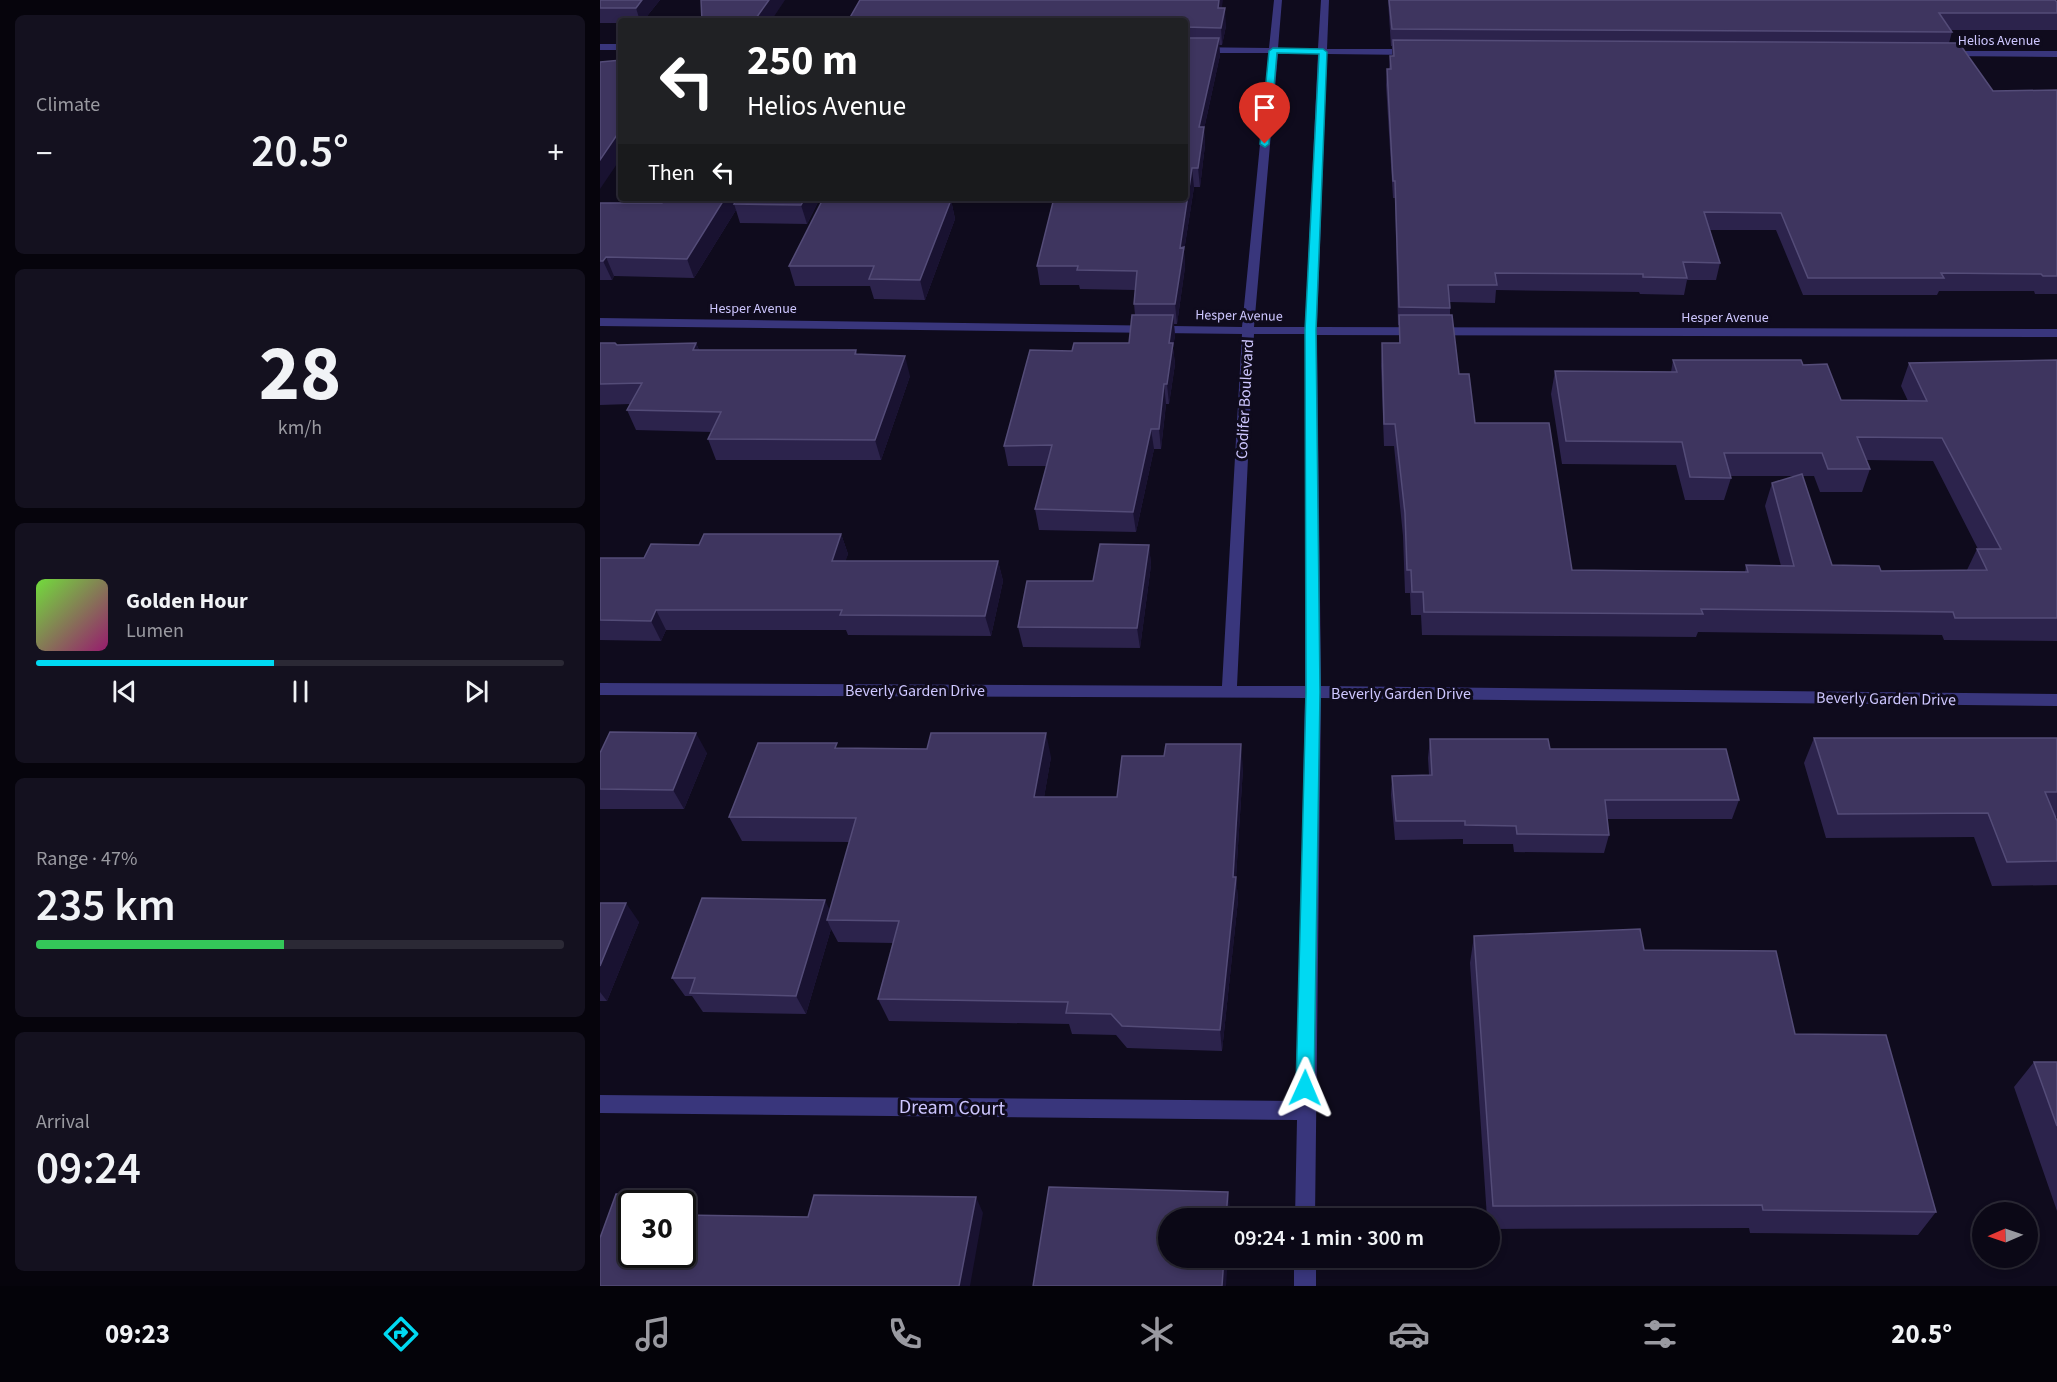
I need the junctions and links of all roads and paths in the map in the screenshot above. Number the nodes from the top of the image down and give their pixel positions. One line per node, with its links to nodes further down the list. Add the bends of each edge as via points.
1 (1278, 0): 6 (street, Codifer Boulevard)
2 (1325, 0): 7 (street)
3 (600, 46): 4 (street)
4 (618, 47)
5 (1188, 50): 6 (street)
6 (1273, 51): 7 (street); 12 (street, Codifer Boulevard)
7 (1323, 52): 8 (street); 13 (street)
8 (1418, 52)
9 (1939, 53): 10 (street, Helios Avenue)
10 (2057, 54)
11 (600, 321): 12 (street, Hesper Avenue)
12 (1248, 330): 13 (street, Hesper Avenue); 16 (street, Codifer Boulevard)
13 (1311, 330): 14 (street, Hesper Avenue); 17 (street)
14 (2057, 333)
15 (600, 689): 16 (street, Beverly Garden Drive)
16 (1229, 692): 17 (street, Beverly Garden Drive)
17 (1313, 692): 18 (street, Beverly Garden Drive); 20 (street)
18 (2057, 700)
19 (600, 1104): 20 (street, Dream Court)
20 (1305, 1111): 21 (street)
21 (1305, 1208)
22 (1305, 1268): 23 (street)
23 (1305, 1286)

